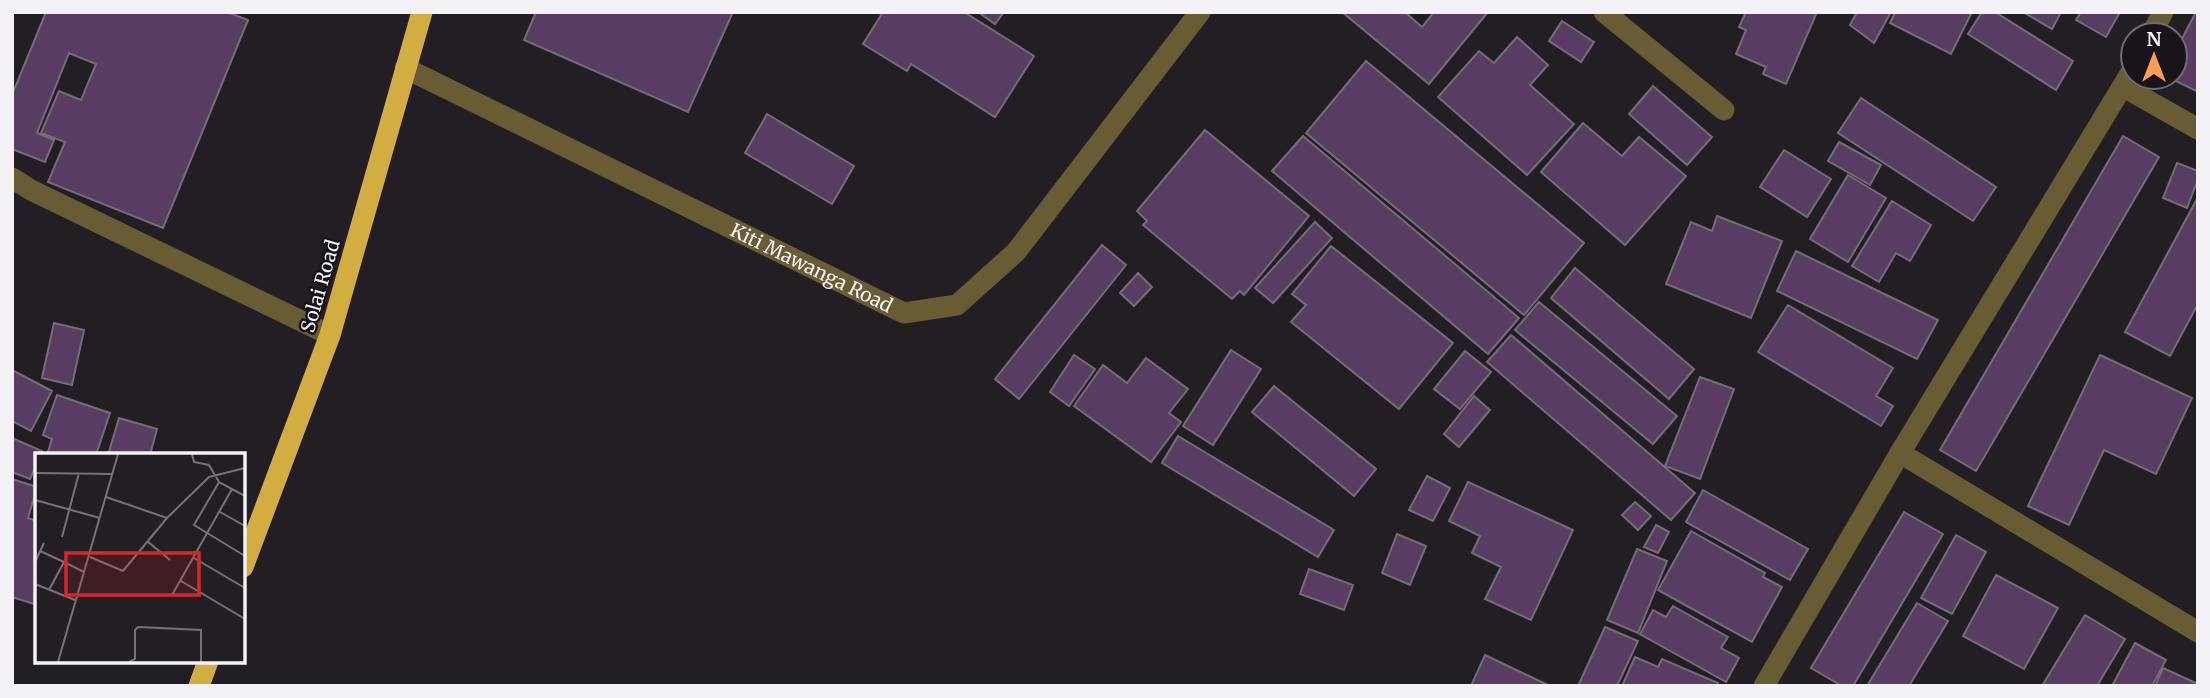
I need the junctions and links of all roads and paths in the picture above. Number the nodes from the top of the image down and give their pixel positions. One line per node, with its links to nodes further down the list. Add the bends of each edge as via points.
1 (422, 12): 4 (highway, Solai Road)
2 (1200, 12): 4 (street, Kiti Mawanga Road, via 1016,252 957,305 904,313)
3 (1604, 12): 7 (street)
4 (405, 68): 10 (highway, Solai Road)
5 (2120, 91): 11 (street)
6 (2146, 91): 8 (street)
7 (1724, 110)
8 (2198, 129)
9 (12, 178): 10 (street)
10 (330, 335): 12 (highway, Solai Road)
11 (1900, 453): 13 (street); 16 (street)
12 (245, 562)
13 (2198, 632)
14 (207, 663): 15 (highway)
15 (199, 686)
16 (1764, 686)

